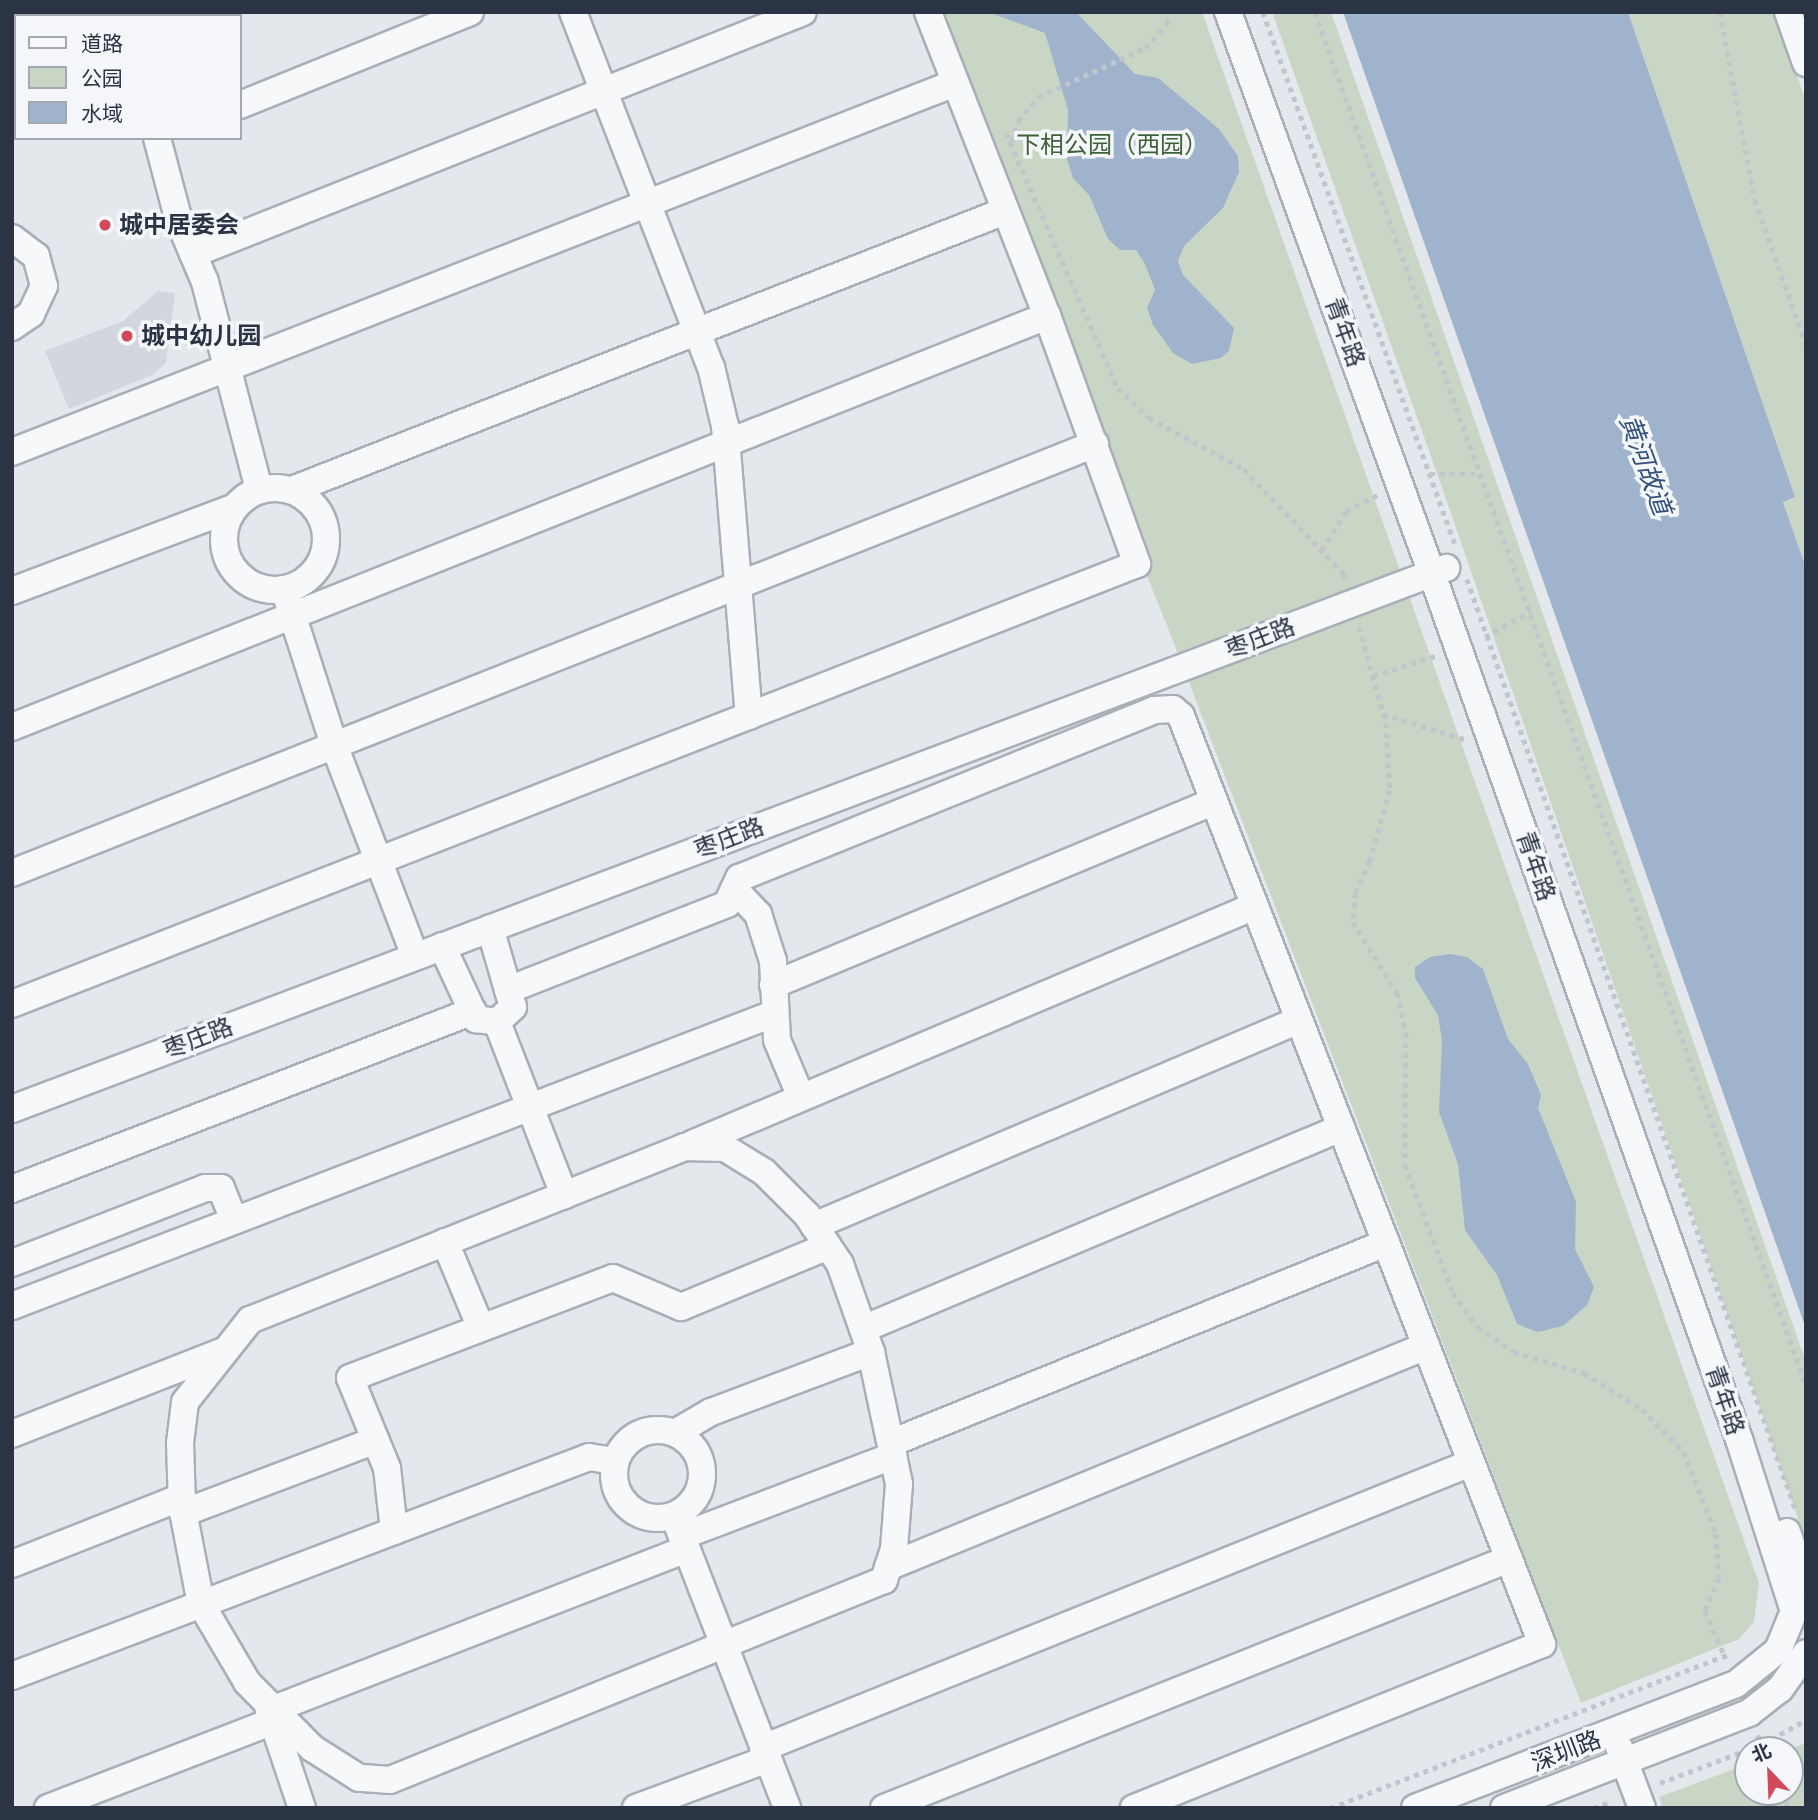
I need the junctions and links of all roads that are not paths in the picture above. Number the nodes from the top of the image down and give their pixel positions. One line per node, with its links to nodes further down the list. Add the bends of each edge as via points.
1 (470, 12): 11 (street)
2 (573, 12): 10 (street)
3 (803, 12): 10 (street)
4 (928, 12): 9 (street)
5 (1228, 12): 27 (street, 青年路)
6 (1244, 12): 27 (street, 青年路)
7 (1788, 12): 8 (street)
8 (1806, 63)
9 (955, 83): 13 (street); 14 (street)
10 (604, 91): 13 (street); 16 (street)
11 (242, 104)
12 (158, 140): 16 (street, via 179,221)
13 (647, 203): 19 (street); 20 (street)
14 (1006, 211): 17 (street); 19 (street)
15 (12, 237): 18 (street, via 36,256 44,286 32,314)
16 (193, 254): 20 (street)
17 (1047, 316): 21 (street); 22 (street)
18 (12, 327)
19 (697, 331): 21 (street); 25 (street)
20 (227, 366): 23 (street); 24 (street)
21 (727, 443): 28 (street); 31 (street)
22 (1094, 443): 28 (street); 32 (street, via 1137,564)
23 (12, 453)
24 (259, 490): 25 (street); 26 (street)
25 (292, 490): 29 (street, via 317,509 326,540 314,571)
26 (233, 508): 29 (street, via 223,540 236,573 250,584); 30 (street)
27 (1450, 566): 40 (street, 枣庄路); 78 (street, 青年路); 83 (street, 青年路, via 1794,1611 1778,1650)
28 (738, 585): 32 (street); 34 (street)
29 (284, 589): 31 (street)
30 (12, 592)
31 (292, 616): 33 (street); 34 (street)
32 (749, 716): 36 (street)
33 (12, 727)
34 (334, 745): 36 (street); 37 (street)
35 (1214, 801): 38 (street, via 1181,716 1173,709 1154,710 739,877); 39 (street); 43 (street)
36 (378, 861): 42 (street); 45 (street)
37 (12, 873)
38 (734, 889): 43 (street, via 758,914 773,961); 44 (street, via 727,904)
39 (1255, 906): 48 (street); 49 (street)
40 (490, 928): 41 (street, 枣庄路); 44 (street)
41 (442, 946): 42 (street, 枣庄路); 47 (street)
42 (415, 956): 51 (street, 枣庄路)
43 (773, 985): 46 (street)
44 (508, 990): 47 (street, via 513,1007)
45 (13, 1001)
46 (773, 1014): 49 (street, via 777,1040); 50 (street)
47 (485, 1016): 50 (street); 54 (street)
48 (1299, 1020): 52 (street); 57 (street)
49 (801, 1097): 53 (street)
50 (530, 1108): 55 (street); 56 (street)
51 (12, 1109)
52 (1341, 1128): 59 (street); 63 (street)
53 (684, 1147): 55 (street); 57 (street, via 726,1148 764,1172)
54 (12, 1189)
55 (564, 1195): 58 (street)
56 (234, 1221): 60 (street, via 220,1188 205,1188); 61 (street)
57 (821, 1236): 62 (street, via 681,1307 613,1278); 63 (street, via 840,1264)
58 (445, 1242): 62 (street); 65 (street, via 250,1320)
59 (1386, 1243): 64 (street); 69 (street)
60 (12, 1262)
61 (12, 1306)
62 (481, 1328): 68 (street, via 350,1378)
63 (867, 1340): 66 (street); 69 (street)
64 (1426, 1346): 71 (street); 77 (street)
65 (223, 1352): 67 (street); 72 (street, via 185,1402 180,1443)
66 (675, 1433): 70 (street, via 646,1431 622,1448); 74 (street, via 697,1452 702,1480)
67 (12, 1434)
68 (376, 1440): 72 (street); 73 (street, via 387,1468)
69 (892, 1450): 74 (street); 77 (street, via 899,1484)
70 (615, 1461): 73 (street, via 589,1457); 74 (street, via 613,1476 624,1502)
71 (1471, 1463): 75 (street); 86 (street)
72 (183, 1505): 76 (street); 79 (street)
73 (394, 1531): 79 (street)
74 (681, 1534): 80 (street); 84 (street)
75 (1509, 1559): 93 (street); 94 (street, via 1542,1644)
76 (12, 1564)
77 (888, 1567): 80 (street, via 884,1580)
78 (1806, 1586)
79 (201, 1604): 82 (street); 84 (street, via 247,1682)
80 (724, 1645): 84 (street, via 390,1780 359,1778 312,1748); 86 (street)
81 (1806, 1653): 87 (street, 深圳路, via 1780,1689 1741,1717)
82 (12, 1675)
83 (1727, 1689): 85 (street, 深圳路)
84 (271, 1711): 89 (street); 90 (street)
85 (1614, 1733): 87 (street); 95 (street, 深圳路)
86 (766, 1753): 91 (street); 92 (street)
87 (1625, 1762): 88 (street); 96 (street, 深圳路)
88 (1639, 1800)
89 (48, 1808)
90 (302, 1808)
91 (636, 1808)
92 (787, 1808)
93 (884, 1808)
94 (1134, 1808)
95 (1415, 1808)
96 (1504, 1808)

